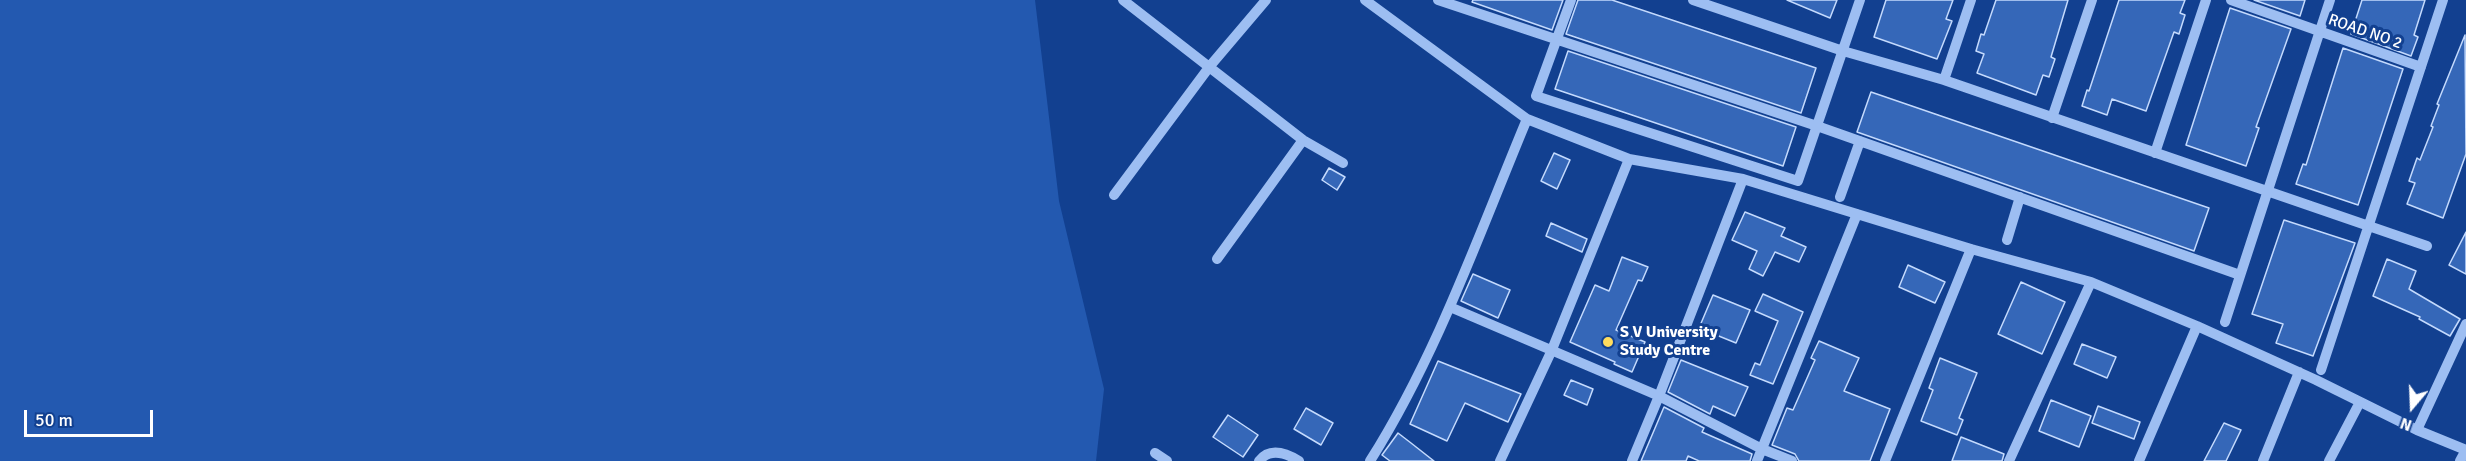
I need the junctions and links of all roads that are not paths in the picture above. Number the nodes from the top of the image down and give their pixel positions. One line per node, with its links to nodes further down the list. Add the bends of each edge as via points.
1 (1123, 0): 17 (street)
2 (1266, 0): 17 (street)
3 (1365, 0): 21 (street)
4 (1438, 0): 15 (street)
5 (1571, 0): 15 (street)
6 (1693, 0): 16 (street)
7 (1860, 0): 16 (street)
8 (1971, 0): 19 (street)
9 (2092, 0): 20 (street)
10 (2206, 0): 25 (street)
11 (2231, 0): 14 (street, ROAD NO 2)
12 (2330, 0): 14 (street)
13 (2443, 0): 18 (street)
14 (2320, 32): 18 (street, ROAD NO 2); 29 (street)
15 (1558, 39): 22 (street); 22 (street, via 1536,96 1798,181)
16 (1843, 51): 19 (street); 22 (street)
17 (1210, 66): 23 (street); 30 (street)
18 (2421, 67): 34 (street)
19 (1944, 81): 20 (street)
20 (2052, 118): 25 (street)
21 (1527, 119): 26 (street); 41 (street)
22 (1817, 126): 24 (street)
23 (1303, 140): 27 (street); 38 (street)
24 (1860, 141): 31 (street); 32 (street)
25 (2155, 153): 29 (street)
26 (1629, 159): 28 (street); 45 (street)
27 (1343, 163)
28 (1743, 179): 33 (street); 48 (street)
29 (2267, 191): 34 (street); 39 (street)
30 (1114, 195)
31 (1840, 197)
32 (2020, 197): 35 (street); 39 (street)
33 (1857, 214): 37 (street); 51 (street)
34 (2368, 226): 36 (street); 46 (street)
35 (2007, 240)
36 (2427, 246)
37 (1971, 249): 40 (street); 61 (street)
38 (1217, 259)
39 (2240, 275): 42 (street)
40 (2091, 282): 44 (street); 62 (street)
41 (1450, 307): 45 (street); 56 (street)
42 (2225, 322)
43 (2466, 324): 50 (street)
44 (2197, 326): 47 (street); 63 (street)
45 (1551, 352): 48 (street); 57 (street)
46 (2321, 370)
47 (2299, 372): 49 (street); 64 (street)
48 (1659, 396): 51 (street); 58 (street)
49 (2360, 402): 50 (street); 65 (street)
50 (2417, 430): 66 (street, via 2466,450)
51 (1762, 449): 59 (street); 60 (street)
52 (1155, 453): 53 (street)
53 (1167, 461)
54 (1259, 461): 55 (street, via 1275,452)
55 (1299, 461)
56 (1370, 461)
57 (1500, 461)
58 (1632, 461)
59 (1756, 461)
60 (1792, 461)
61 (1885, 461)
62 (2008, 461)
63 (2139, 461)
64 (2263, 461)
65 (2329, 461)
66 (2460, 461)

